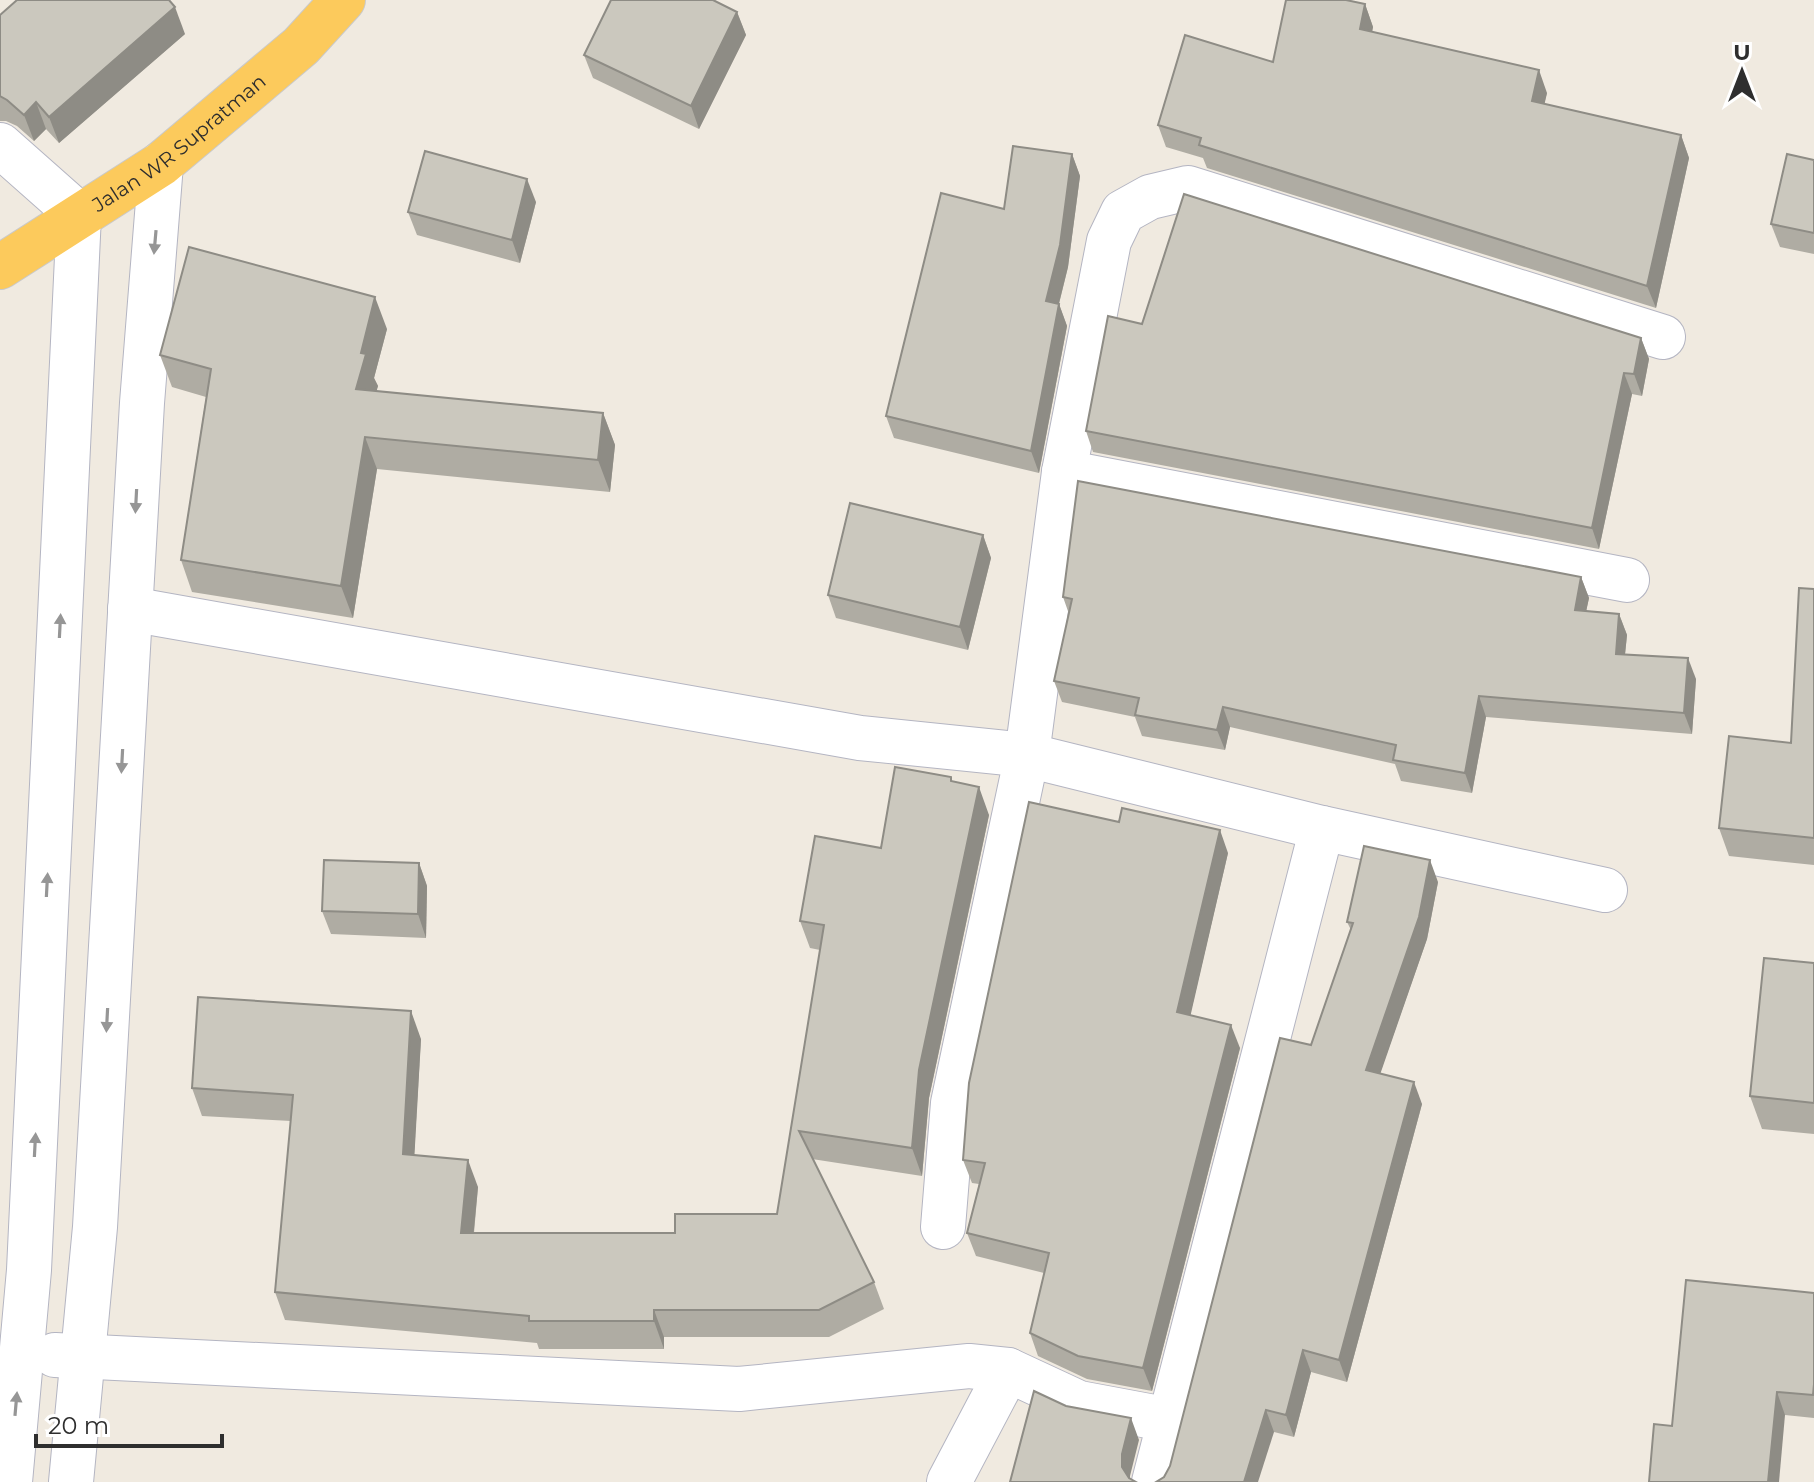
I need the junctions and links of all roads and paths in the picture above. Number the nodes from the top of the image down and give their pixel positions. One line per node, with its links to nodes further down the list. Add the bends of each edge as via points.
1 (343, 0): 3 (highway, Jalan WR Supratman, via 301,46)
2 (0, 145): 4 (street)
3 (161, 164): 4 (highway, Jalan WR Supratman); 9 (street, one-way to 9)
4 (79, 215): 5 (highway, Jalan WR Supratman); 14 (street, one-way to 4, via 30,1255)
5 (0, 267)
6 (1663, 337): 7 (street, via 1188,188 1150,197 1123,212 1109,241)
7 (1064, 472): 8 (street); 10 (street)
8 (1627, 580)
9 (130, 609): 10 (street, via 860,738); 16 (street, one-way to 16)
10 (1027, 755): 11 (street); 13 (street, via 953,1103)
11 (1322, 828): 12 (street); 18 (street)
12 (1605, 890)
13 (943, 1227)
14 (12, 1303): 15 (street)
15 (20, 1355): 16 (street); 19 (street, one-way to 15)
16 (83, 1356): 17 (street, via 739,1389 969,1366); 20 (street)
17 (1008, 1370): 18 (street, via 1079,1403); 21 (street)
18 (1170, 1420): 22 (street)
19 (10, 1482)
20 (71, 1482)
21 (949, 1482)
22 (1154, 1482)

